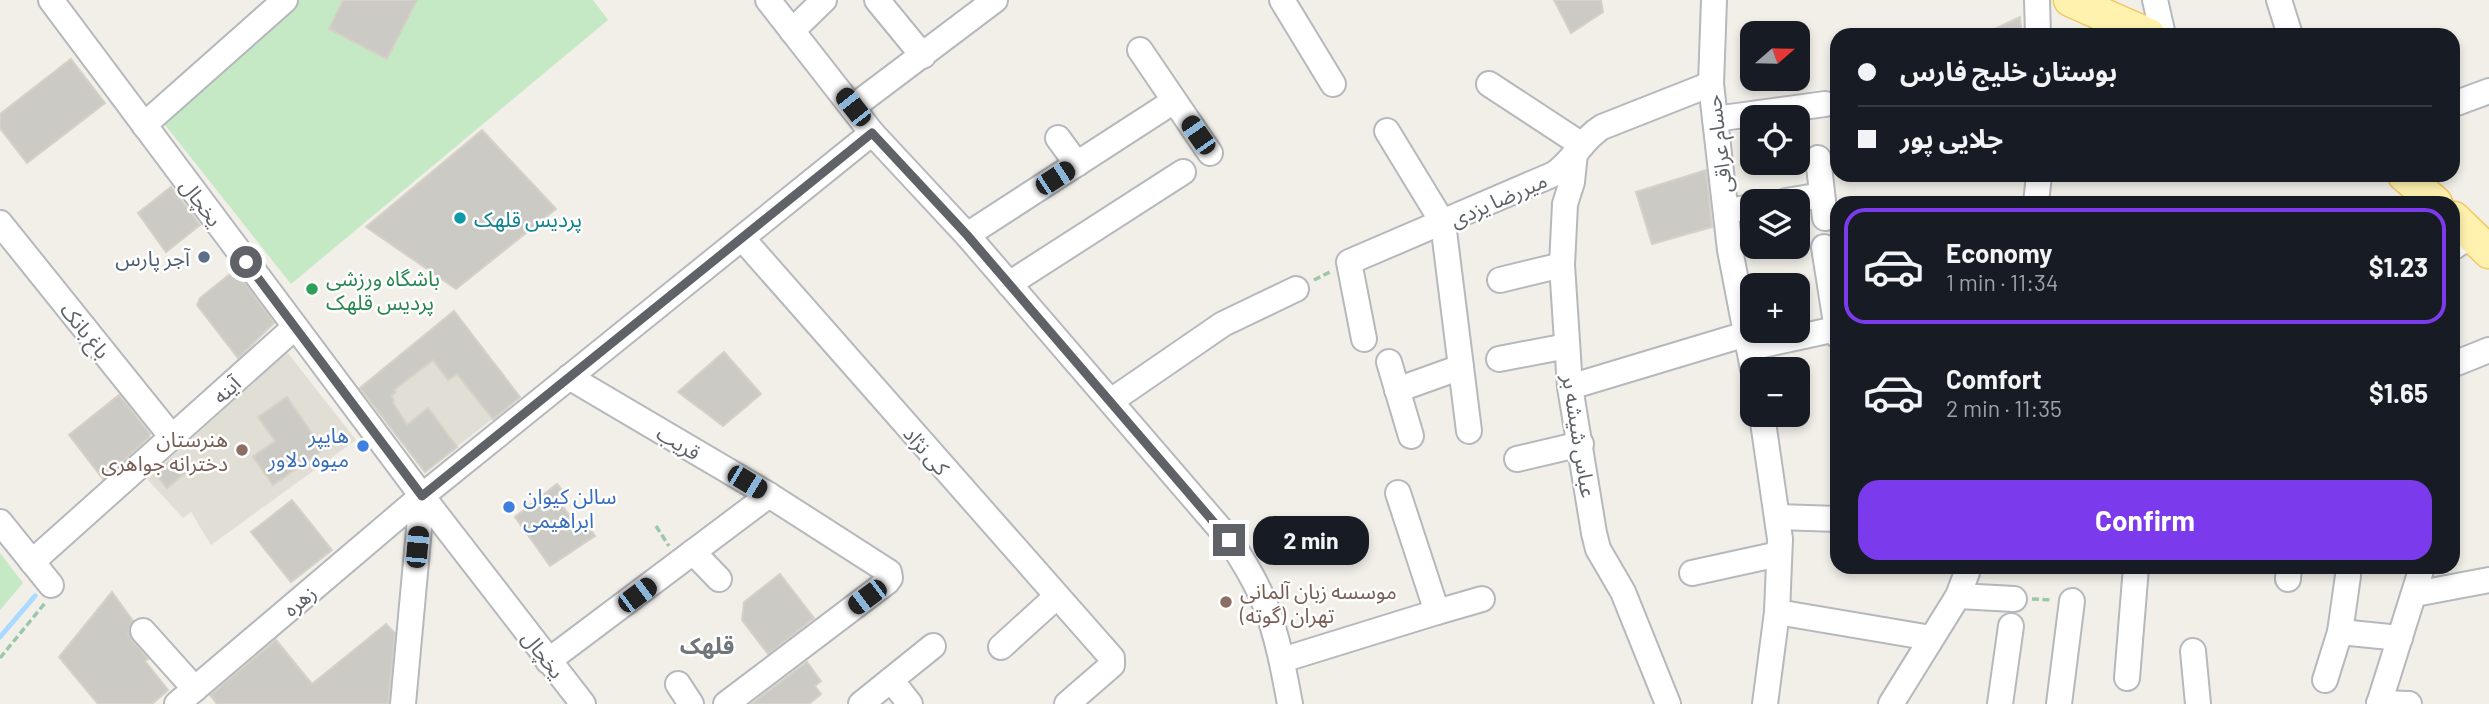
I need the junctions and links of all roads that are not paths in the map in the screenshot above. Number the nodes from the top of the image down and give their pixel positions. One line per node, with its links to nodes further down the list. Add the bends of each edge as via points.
1 (51, 0): 29 (street, یخچال)
2 (285, 0): 29 (street)
3 (768, 0): 17 (street)
4 (824, 0): 17 (street)
5 (877, 0): 19 (street)
6 (995, 0): 19 (street)
7 (1282, 0): 20 (street)
8 (1714, 0): 22 (street, حسام عراقی)
9 (2037, 0): 13 (street)
10 (2070, 0): 14 (main road)
11 (2155, 0): 15 (street)
12 (2279, 0): 16 (street)
13 (2038, 28)
14 (2133, 28)
15 (2161, 28)
16 (2288, 28)
17 (792, 31): 27 (street)
18 (1139, 50): 24 (street)
19 (923, 56): 27 (street)
20 (1333, 84)
21 (1489, 84): 33 (street)
22 (1711, 84): 28 (street, حسام عراقی); 33 (street, میررضا یزدی, via 1602,127)
23 (2489, 91): 25 (street)
24 (1174, 101): 34 (street); 36 (street)
25 (2460, 102)
26 (1825, 104): 28 (street)
27 (853, 107): 31 (street)
28 (1715, 119): 42 (street, حسام عراقی)
29 (144, 125): 53 (street, یخچال)
30 (1387, 131): 44 (street)
31 (872, 133): 45 (street); 46 (street)
32 (1058, 138): 36 (street)
33 (1579, 149): 44 (street, میررضا یزدی, via 1554,174); 48 (street, عباس شیشه بر, via 1565,204)
34 (1210, 153)
35 (1818, 159): 40 (street, via 1824,207)
36 (1077, 164): 45 (street)
37 (1183, 172): 50 (street)
38 (2412, 182): 39 (main road)
39 (2429, 196)
40 (1810, 205)
41 (1740, 209): 42 (street)
42 (1726, 212): 57 (street, حسام عراقی)
43 (0, 223): 70 (street, باغ بانک)
44 (1443, 223): 55 (street, میررضا یزدی, via 1349,262); 62 (street)
45 (967, 235): 50 (street)
46 (742, 238): 63 (street); 92 (street, کی نژاد)
47 (1824, 247): 51 (street)
48 (1562, 265): 49 (street); 56 (street, عباس شیشه بر)
49 (1500, 280)
50 (1009, 284): 66 (street)
51 (1830, 287)
52 (1296, 289): 66 (street, via 1223,324)
53 (295, 327): 70 (street, آینه); 75 (street, یخچال)
54 (1830, 334): 57 (street)
55 (1364, 339)
56 (1567, 346): 59 (street); 64 (street, عباس شیشه بر)
57 (1749, 350): 64 (street)
58 (2489, 350): 61 (street)
59 (1499, 359)
60 (1388, 362): 65 (street)
61 (2460, 362)
62 (1461, 367): 65 (street); 68 (street)
63 (569, 377): 74 (street, قریب); 75 (street)
64 (1570, 387): 71 (street, عباس شیشه بر)
65 (1397, 390): 69 (street)
66 (1111, 401): 106 (street, via 1229,540 1267,608)
67 (1764, 427): 76 (street)
68 (1469, 431)
69 (1411, 436)
70 (172, 437): 81 (street, آینه)
71 (1581, 444): 72 (street); 119 (street, عباس شیشه بر, via 1598,549 1623,592)
72 (1517, 459)
73 (1398, 493): 96 (street)
74 (769, 495): 79 (street); 114 (street, قریب, via 889,572 891,578)
75 (422, 496): 107 (street, یخچال); 111 (street, زهره); 112 (street)
76 (1777, 517): 77 (street); 80 (street)
77 (1830, 519)
78 (0, 522): 81 (street)
79 (693, 552): 87 (street); 107 (street)
80 (1779, 554): 82 (street); 97 (street)
81 (32, 562): 89 (street)
82 (1692, 573)
83 (1966, 574): 91 (street)
84 (2135, 574): 108 (street)
85 (2420, 574): 90 (street)
86 (2348, 576): 100 (street)
87 (719, 579)
88 (2489, 580): 90 (street)
89 (51, 585)
90 (2415, 594): 102 (street)
91 (1958, 596): 93 (street); 101 (street)
92 (1056, 597): 104 (street); 117 (street, کی نژاد, via 1113,662)
93 (2014, 598)
94 (1482, 600): 96 (street)
95 (2072, 601): 123 (street)
96 (1437, 612): 106 (street)
97 (1777, 612): 101 (street); 120 (street)
98 (2011, 626): 122 (street)
99 (143, 631): 111 (street)
100 (2340, 632): 102 (street); 110 (street)
101 (1931, 638): 121 (street)
102 (2400, 638): 125 (street)
103 (933, 646): 109 (street)
104 (1001, 647)
105 (2193, 651): 124 (street)
106 (1282, 660): 118 (street)
107 (548, 661): 113 (street, یخچال)
108 (2127, 678)
109 (891, 680): 115 (street); 116 (street)
110 (2325, 680)
111 (186, 696)
112 (403, 704)
113 (583, 704)
114 (726, 704)
115 (861, 704)
116 (910, 704)
117 (1067, 704)
118 (1290, 704)
119 (1668, 704)
120 (1763, 704)
121 (1891, 704)
122 (2000, 704)
123 (2059, 704)
124 (2198, 704)
125 (2379, 704): 126 (street)
126 (2409, 704)

